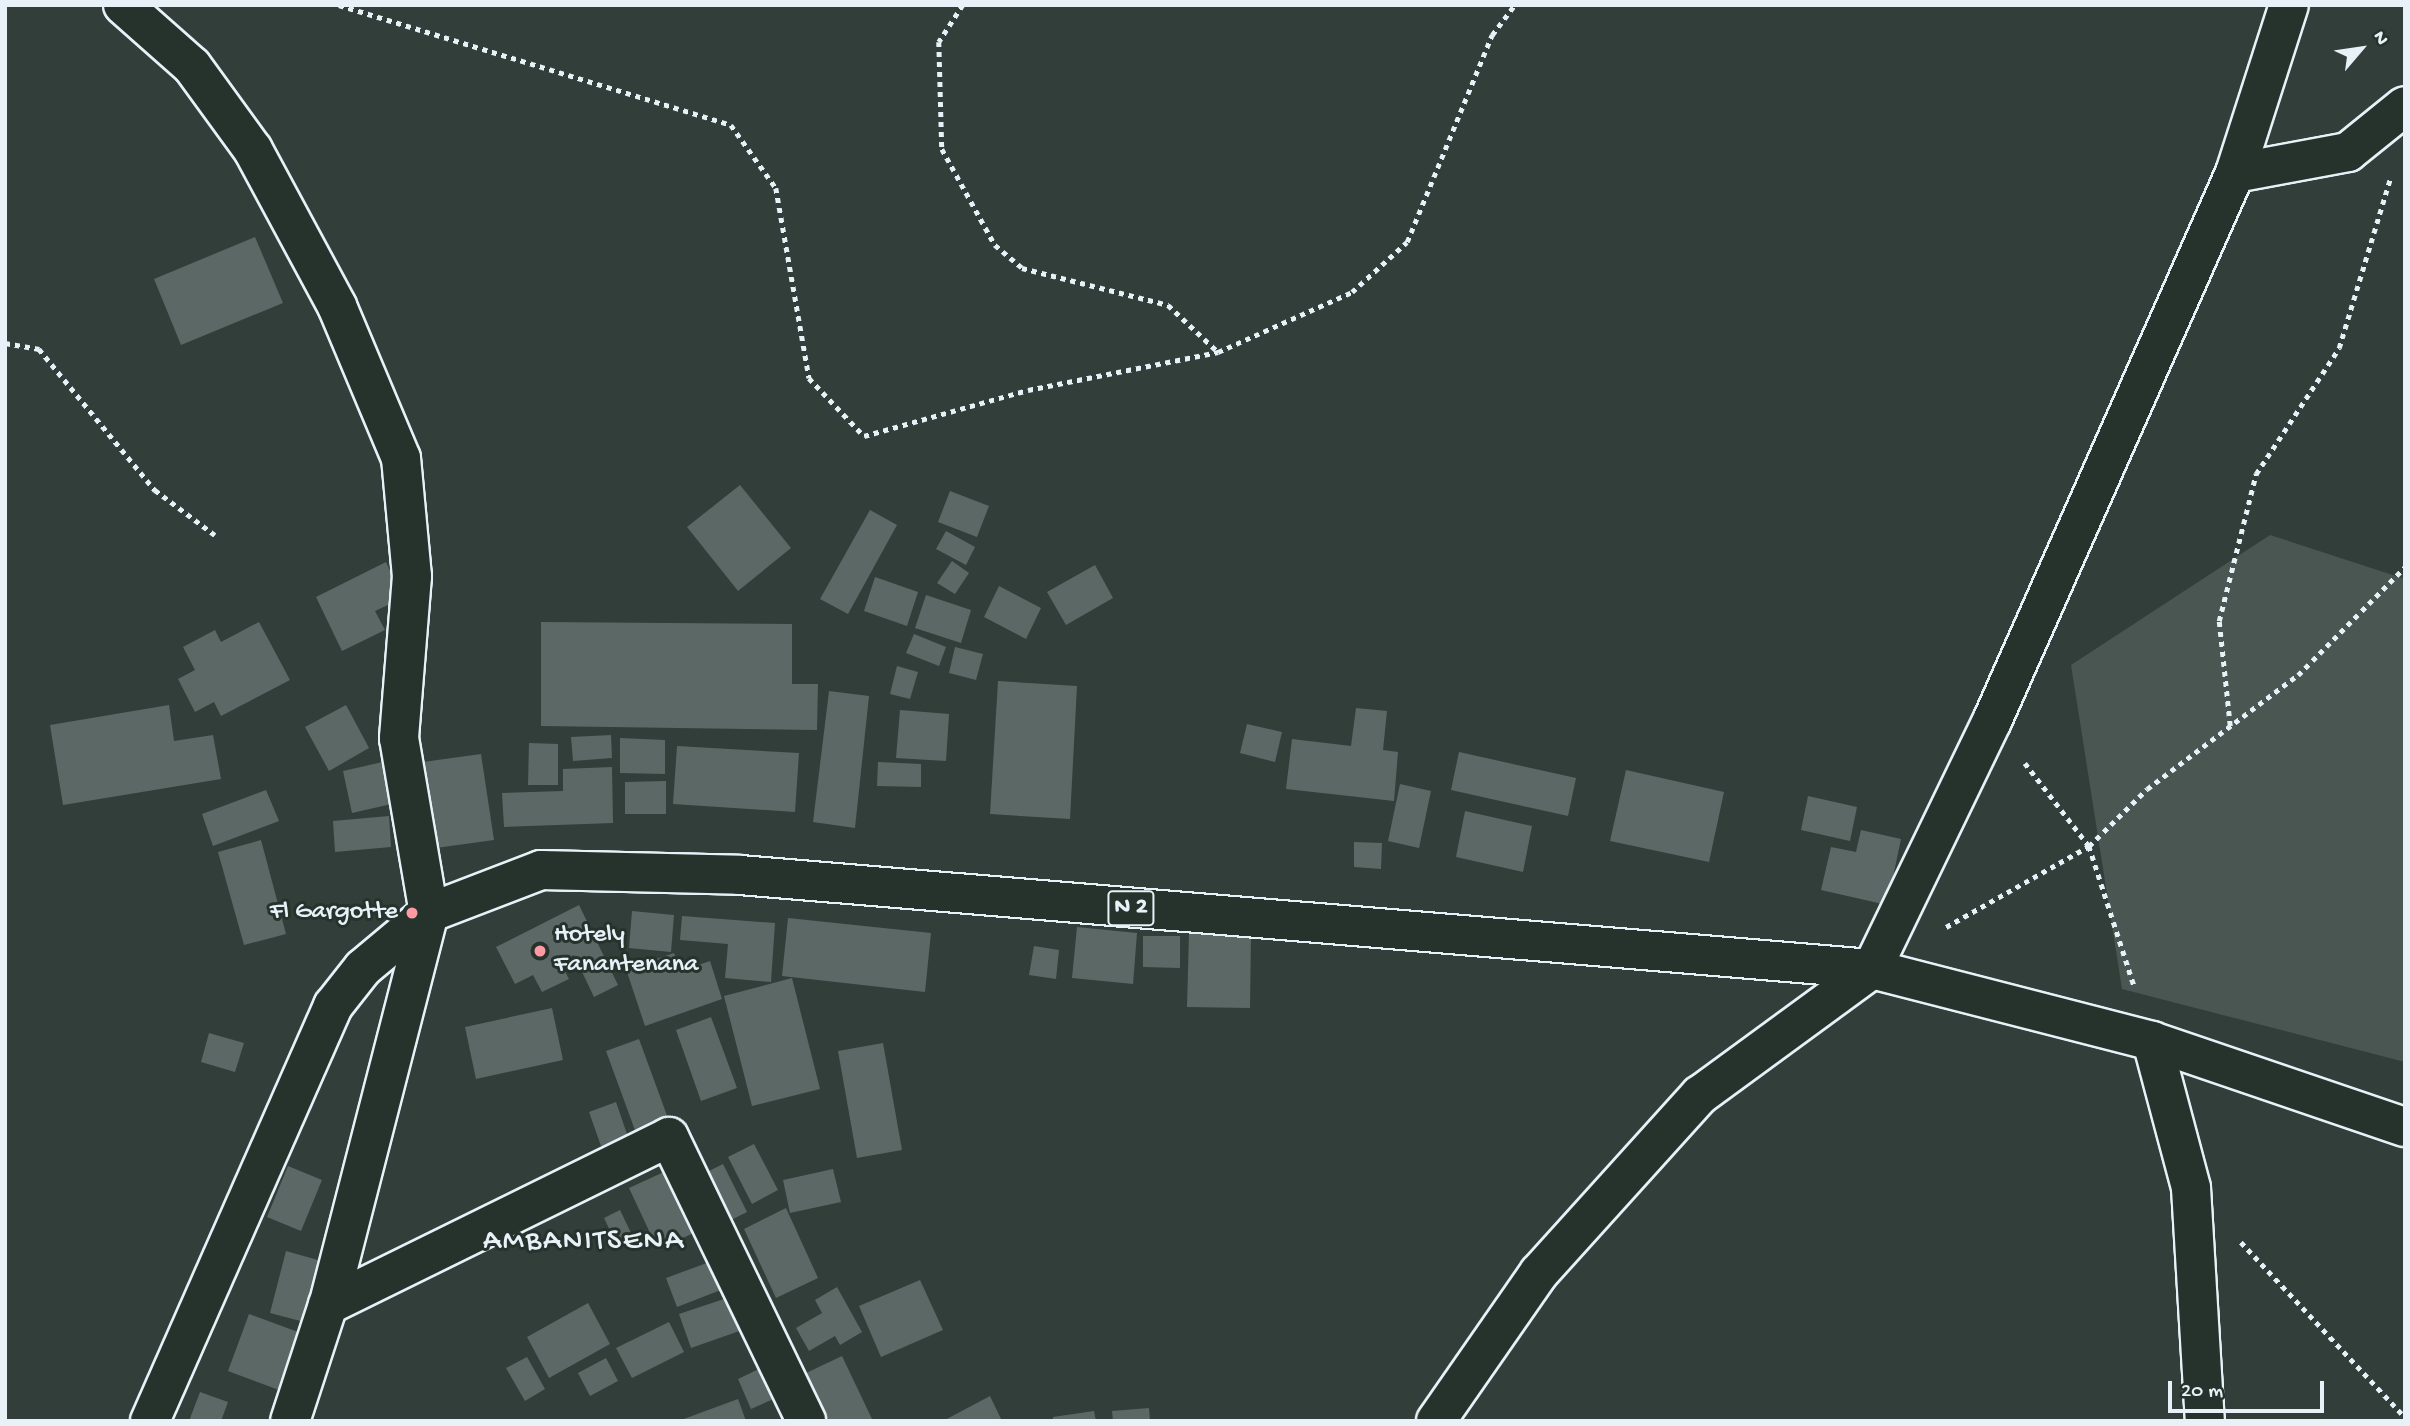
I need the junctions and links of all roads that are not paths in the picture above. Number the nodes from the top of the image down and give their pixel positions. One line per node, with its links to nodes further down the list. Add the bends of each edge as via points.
1 (123, 5): 5 (street, via 192,66 253,150 337,306 401,458 412,576 399,738)
2 (2289, 5): 4 (street)
3 (2405, 106): 4 (street, via 2348,152)
4 (2235, 173): 6 (street, via 1992,721)
5 (429, 913): 6 (street, N 2, via 541,870 740,875); 9 (street); 10 (street, N 2, via 363,968 333,1006)
6 (1872, 969): 7 (street, N 2); 13 (street, via 1700,1095 1539,1273)
7 (2152, 1041): 8 (street, N 2); 14 (street, via 2191,1188)
8 (2405, 1127)
9 (328, 1305): 11 (street); 12 (street, via 669,1138)
10 (150, 1421)
11 (290, 1421)
12 (806, 1421)
13 (1436, 1421)
14 (2205, 1421)

